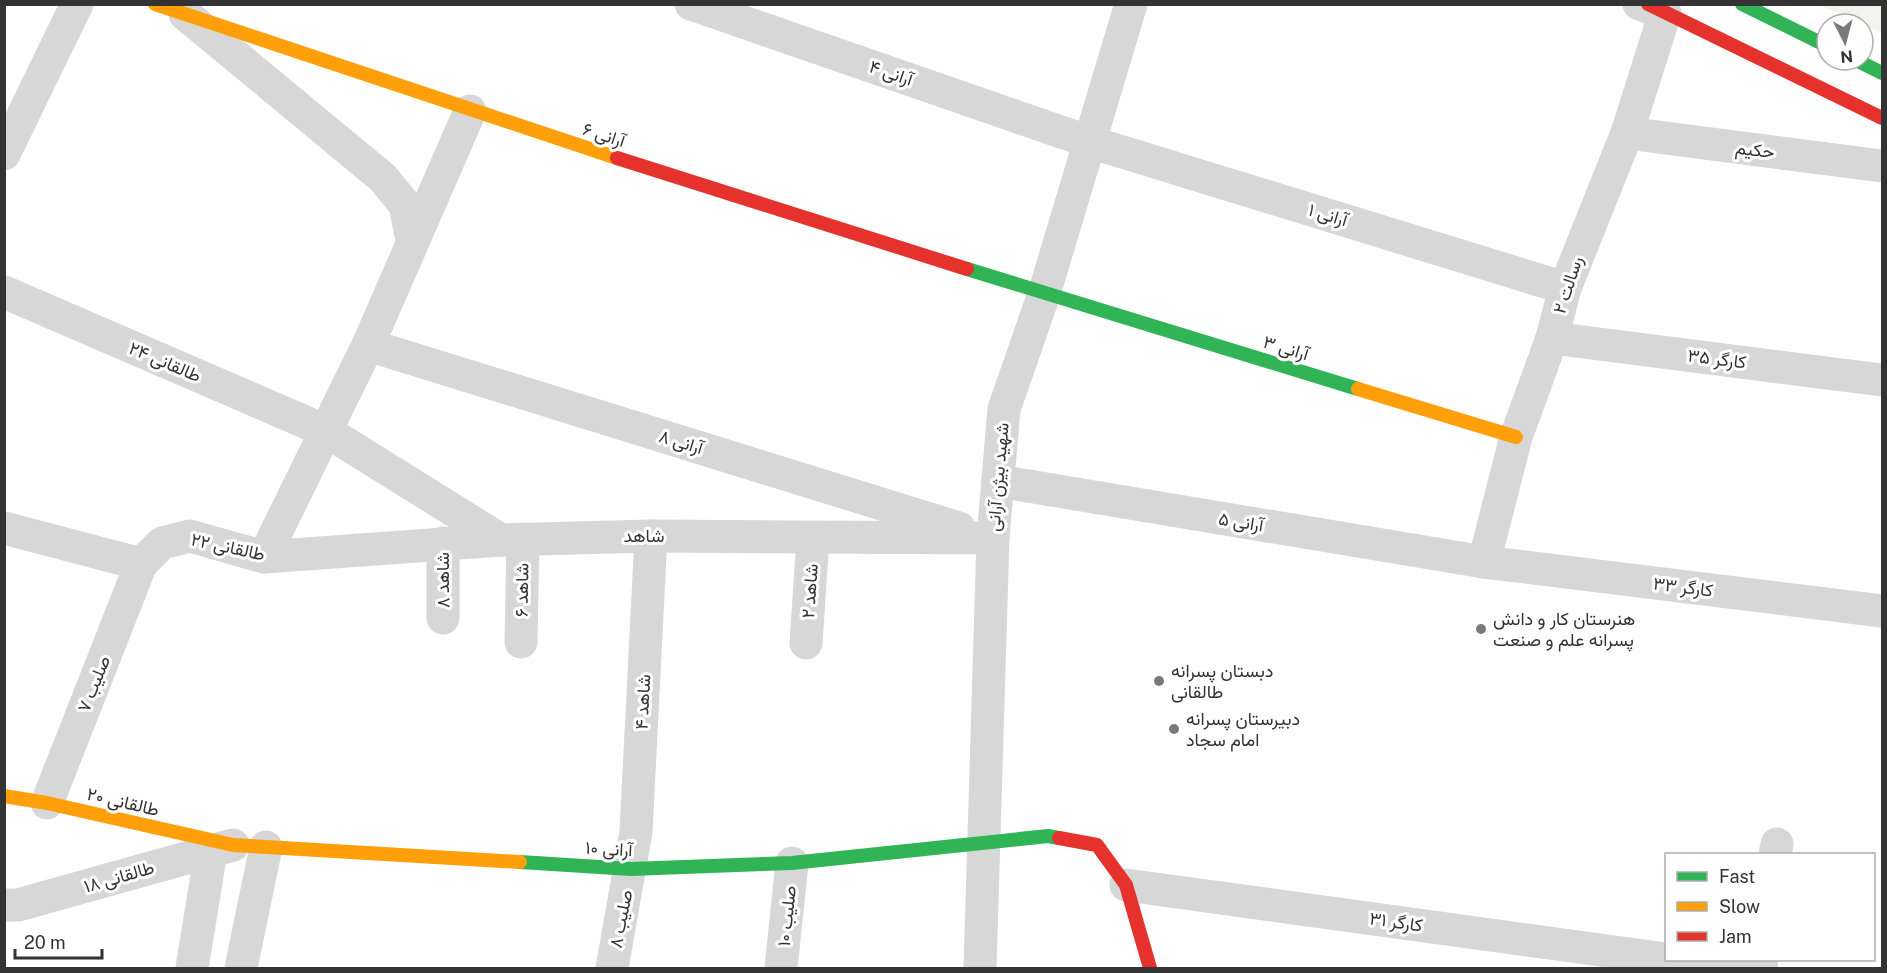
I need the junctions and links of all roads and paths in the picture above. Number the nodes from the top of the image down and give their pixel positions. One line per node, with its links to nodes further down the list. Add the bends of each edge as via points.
1 (77, 4): 12 (street)
2 (691, 4): 11 (street, آرانی ۴)
3 (1131, 4): 11 (street, شهید بیژن آرانی)
4 (1742, 4): 7 (street)
5 (1650, 7): 9 (street); 10 (street, رسالت ۲)
6 (170, 9): 8 (street, آرانی ۶); 14 (street, via 383,178 405,205)
7 (1815, 40)
8 (470, 111): 14 (street); 17 (street, آرانی ۶)
9 (1882, 118)
10 (1627, 133): 13 (street, حکیم); 15 (street, رسالت ۲)
11 (1090, 142): 15 (street, آرانی ۱); 17 (street, شهید بیژن آرانی)
12 (4, 154)
13 (1882, 166)
14 (412, 240): 19 (street)
15 (1565, 288): 18 (street, رسالت ۲)
16 (4, 292): 21 (street, طالقانی ۲۴)
17 (1044, 294): 22 (street, آرانی ۳); 23 (street, شهید بیژن آرانی, via 1004,409)
18 (1552, 338): 20 (street, کارگر ۳۵); 22 (street, رسالت ۲)
19 (368, 345): 21 (street); 27 (street, آرانی ۸)
20 (1882, 380)
21 (326, 431): 28 (street); 30 (street)
22 (1516, 437): 31 (street, رسالت ۲)
23 (998, 481): 27 (street, شهید بیژن آرانی); 31 (street, آرانی ۵)
24 (4, 528): 32 (street)
25 (651, 536): 26 (street, شاهد); 28 (street, شاهد); 43 (street, شاهد ۴)
26 (813, 538): 27 (street, شاهد); 36 (street, شاهد ۲)
27 (993, 538): 39 (street, شهید بیژن آرانی)
28 (512, 539): 29 (street, طالقانی ۲۲); 35 (street, شاهد ۶)
29 (443, 543): 30 (street, طالقانی ۲۲); 34 (street, شاهد ۸)
30 (264, 558): 32 (street, طالقانی ۲۲, via 190,536 162,543)
31 (1484, 562): 33 (street, کارگر ۳۳)
32 (141, 564): 38 (street, صلیب ۷)
33 (1882, 611)
34 (443, 618)
35 (521, 642)
36 (806, 643)
37 (4, 796): 38 (street, طالقانی ۲۰)
38 (47, 803): 41 (street, طالقانی ۲۰)
39 (982, 842): 42 (street, آرانی ۱۰); 44 (street, آرانی ۱۰, via 1048,836 1097,845); 52 (street, شهید بیژن آرانی)
40 (266, 847): 41 (street, آرانی ۱۰); 43 (street, آرانی ۱۰); 49 (street)
41 (222, 848): 45 (street, طالقانی ۱۸, via 18,905); 48 (street)
42 (792, 863): 43 (street, آرانی ۱۰); 51 (street, صلیب ۱۰)
43 (631, 869): 50 (street, صلیب ۸)
44 (1126, 885): 46 (street, کارگر ۳۱); 53 (street, آرانی ۱۰)
45 (4, 905)
46 (1665, 959)
47 (1679, 961): 54 (street)
48 (192, 969)
49 (241, 969)
50 (612, 969)
51 (781, 969)
52 (980, 969)
53 (1150, 969)
54 (1738, 969)

